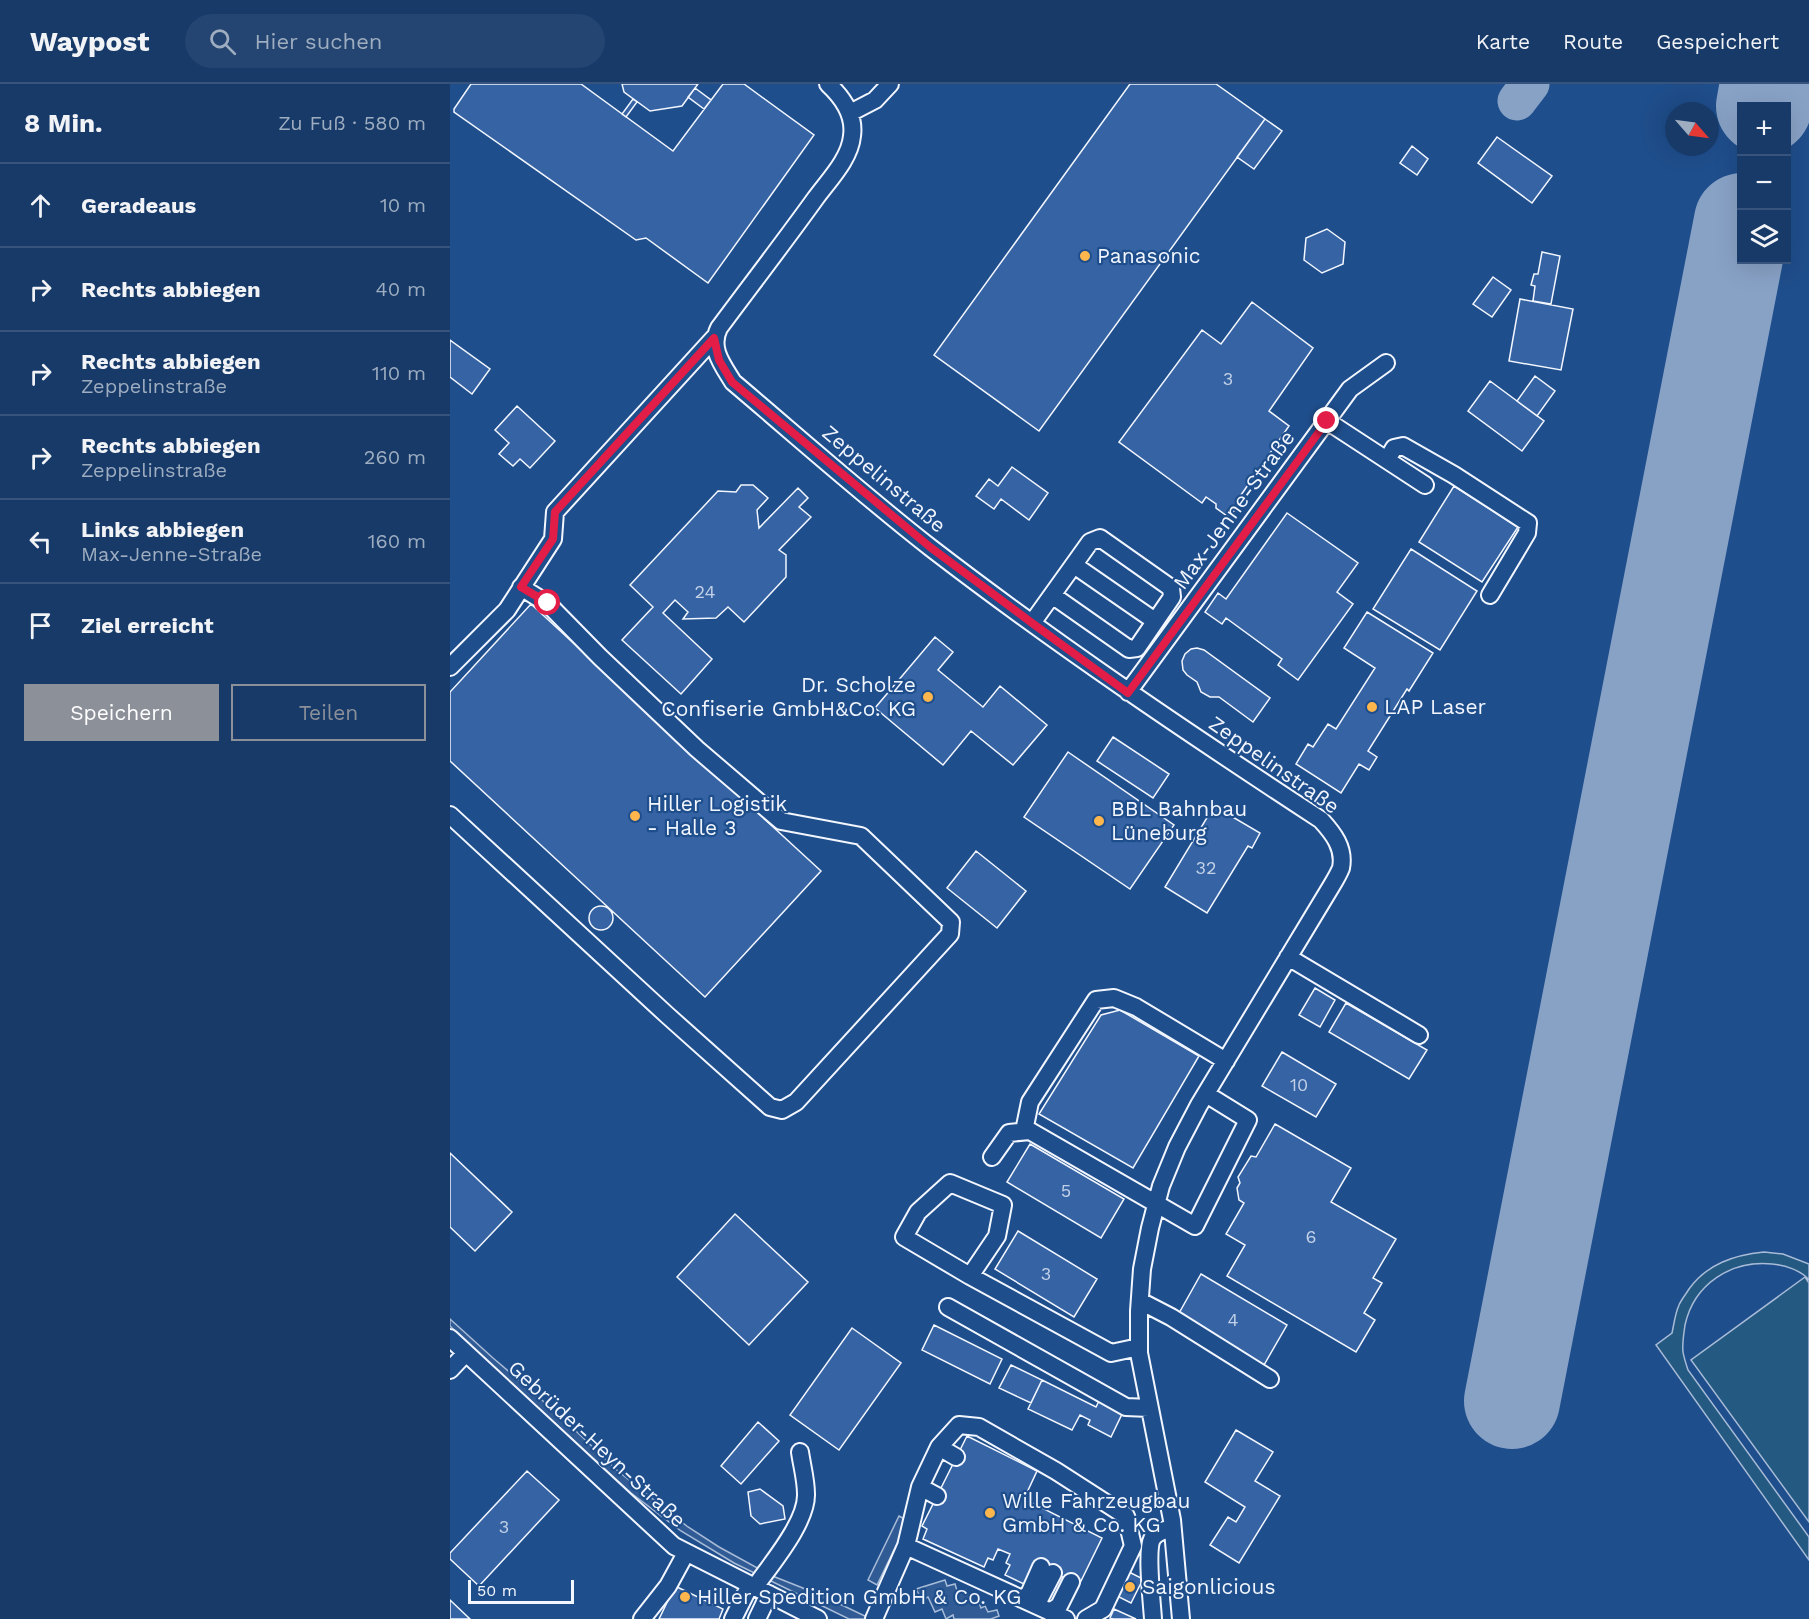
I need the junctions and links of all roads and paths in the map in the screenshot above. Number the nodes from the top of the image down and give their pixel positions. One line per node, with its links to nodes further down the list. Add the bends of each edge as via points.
1 (828, 84): 3 (street)
2 (890, 84): 3 (street, via 875,100)
3 (850, 113): 4 (street, via 852,136 840,164)
4 (714, 338): 10 (street, via 555,512 553,539); 14 (street, Zeppelinstraße, via 719,360 732,382 930,547)
5 (1386, 363): 6 (street, Max-Jenne-Straße, via 1350,389)
6 (1327, 421): 7 (street); 16 (street, Max-Jenne-Straße)
7 (1387, 460): 8 (street); 12 (street, via 1394,448 1403,446 1528,523 1527,533)
8 (1425, 485)
9 (1074, 565): 11 (street); 13 (street); 13 (street, via 1090,542 1100,538 1171,588 1172,597)
10 (521, 587): 15 (street, via 507,610); 17 (street, via 548,603 697,749 781,821 861,836 951,922 950,934 796,1102 782,1110 770,1107)
11 (1052, 595): 13 (street, via 1129,649 1137,648); 14 (street)
12 (1490, 595)
13 (1155, 621)
14 (1032, 623): 16 (street, Zeppelinstraße)
15 (450, 667)
16 (1128, 693): 18 (street, Zeppelinstraße, via 1321,820 1334,834 1341,867)
17 (450, 815)
18 (1288, 957): 19 (street); 20 (street, Zeppelinstraße)
19 (1419, 1035)
20 (1226, 1061): 21 (street, Zeppelinstraße); 22 (street, via 1136,1007 1114,998 1096,1000 1030,1102)
21 (1206, 1094): 24 (street, Zeppelinstraße, via 1177,1147); 24 (street, via 1248,1120 1195,1226)
22 (1024, 1131): 23 (street, via 1009,1133); 24 (street)
23 (992, 1157)
24 (1156, 1203): 26 (street, Zeppelinstraße)
25 (970, 1276): 25 (street, via 904,1237 918,1212 950,1183 1003,1205 997,1236); 29 (street, via 1112,1353)
26 (1140, 1301): 29 (street, Zeppelinstraße); 32 (street)
27 (948, 1307): 33 (street, via 1126,1407)
28 (450, 1338): 30 (street, Gebrüder-Heyn-Straße)
29 (1139, 1347): 33 (street, Zeppelinstraße)
30 (466, 1353): 31 (street); 41 (street, Gebrüder-Heyn-Straße)
31 (450, 1370)
32 (1270, 1379)
33 (1149, 1408): 39 (street, Zeppelinstraße)
34 (939, 1448): 36 (street); 37 (street); 50 (street, via 959,1425 979,1427 1126,1516 1133,1546 1103,1609)
35 (800, 1452): 42 (street, via 805,1507)
36 (957, 1457)
37 (920, 1487): 38 (street); 40 (street)
38 (937, 1496)
39 (1172, 1528): 51 (street, via 1158,1532 1149,1550); 52 (street, Zeppelinstraße)
40 (906, 1546): 43 (street); 48 (street)
41 (686, 1553): 42 (street, Gebrüder-Heyn-Straße); 44 (street, via 668,1586)
42 (758, 1589): 45 (street); 46 (street); 47 (street, Gebrüder-Heyn-Straße)
43 (1036, 1605): 43 (street, via 1059,1606 1057,1575 1029,1594); 49 (street)
44 (642, 1619)
45 (733, 1619)
46 (757, 1619)
47 (818, 1619)
48 (874, 1619)
49 (1066, 1619)
50 (1086, 1619)
51 (1153, 1619)
52 (1181, 1619)

